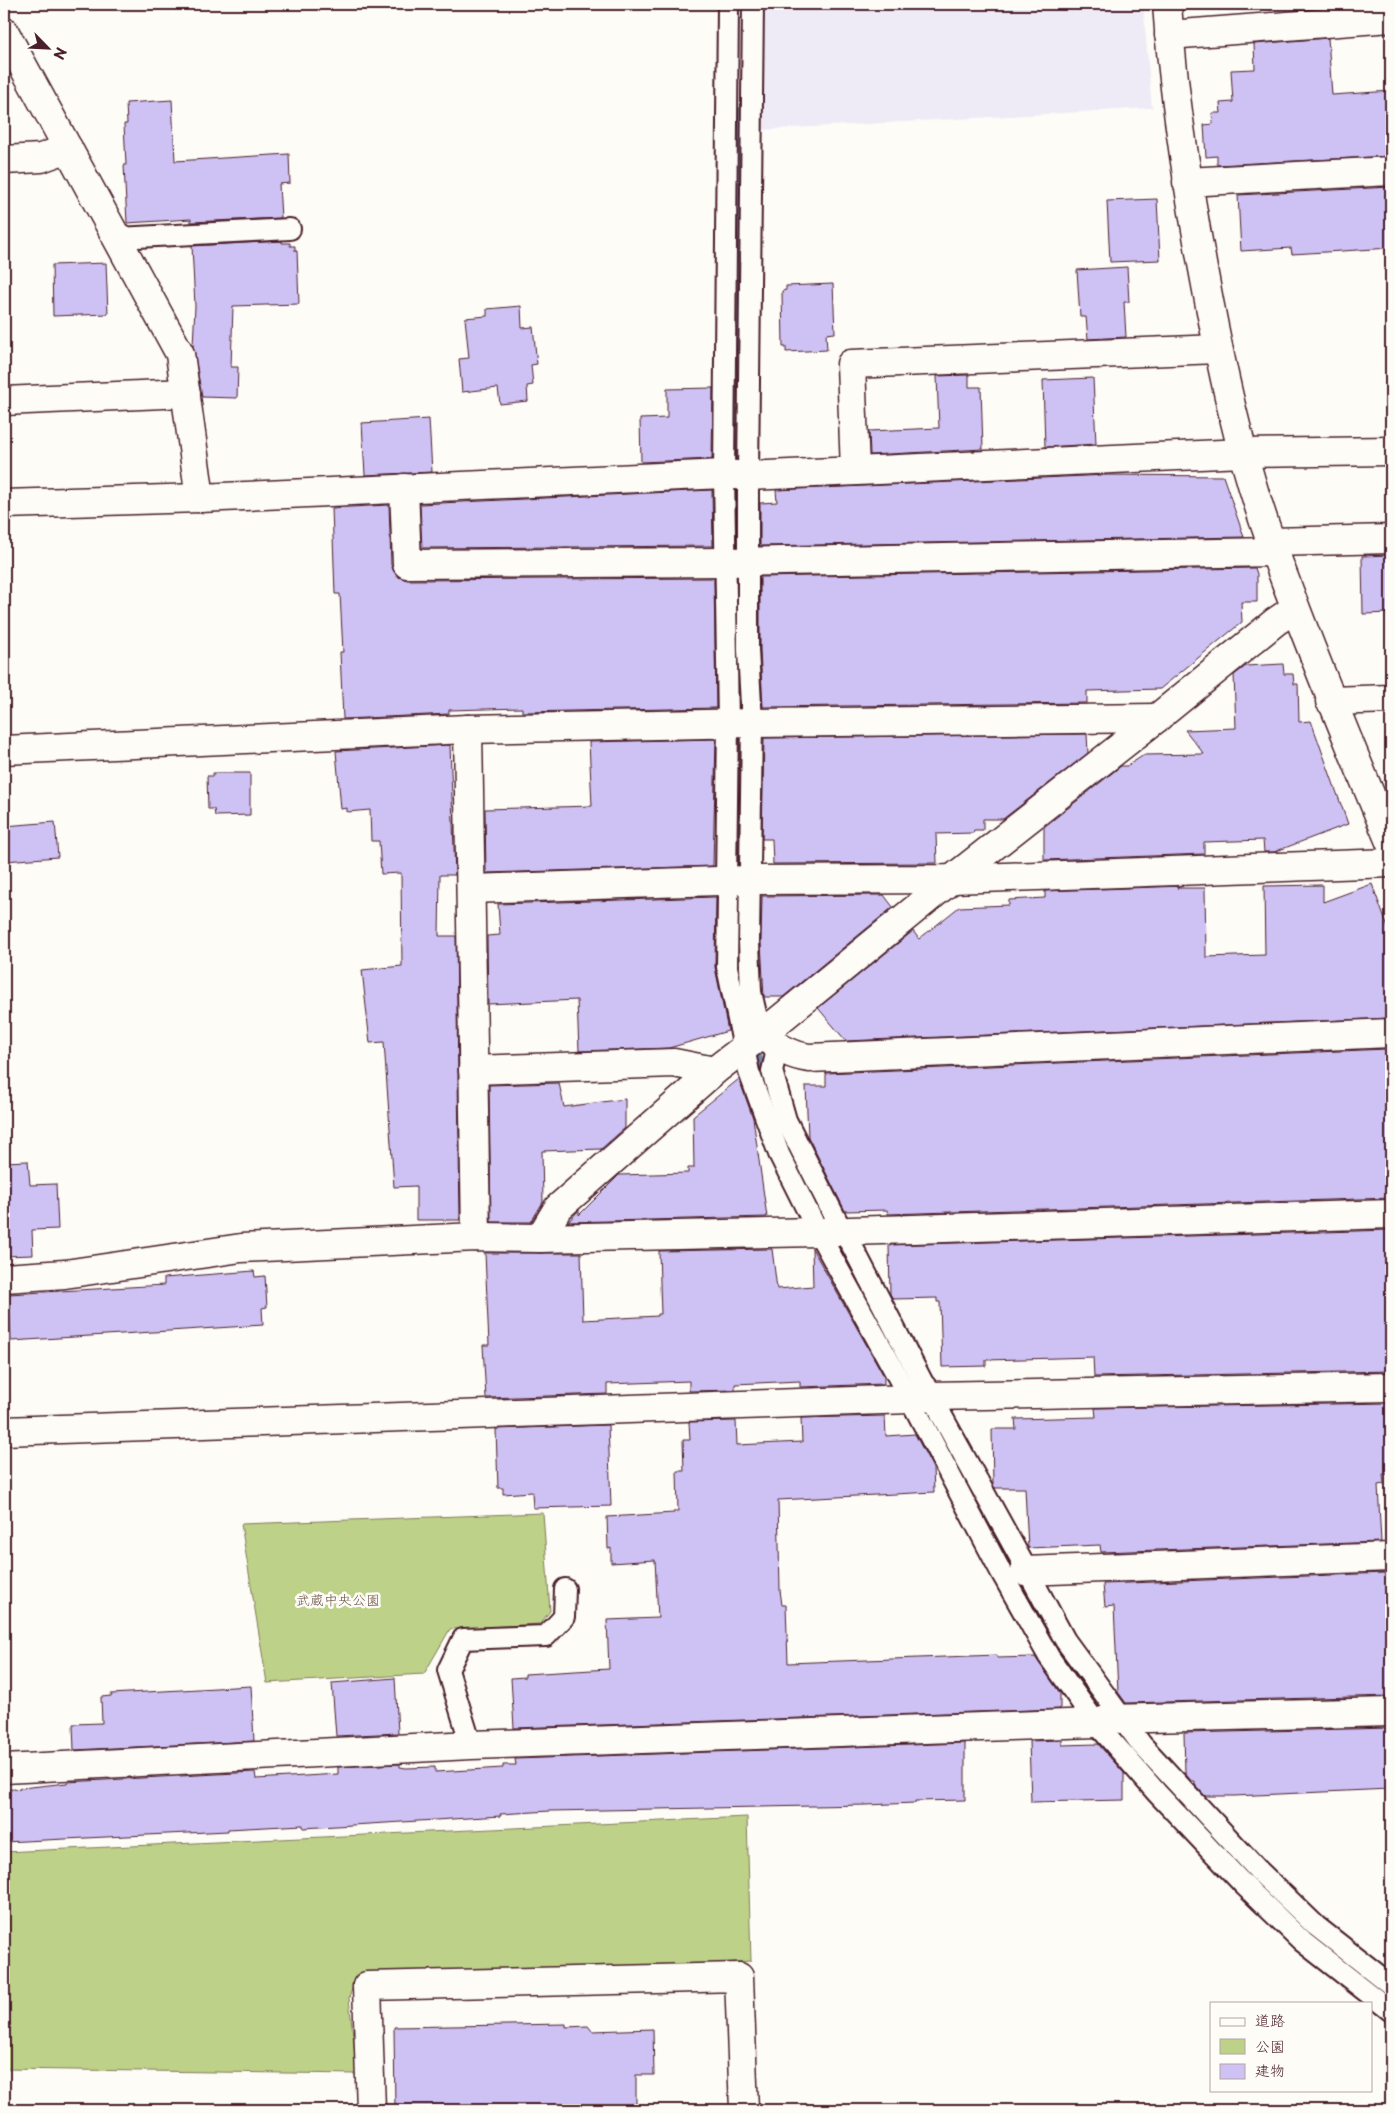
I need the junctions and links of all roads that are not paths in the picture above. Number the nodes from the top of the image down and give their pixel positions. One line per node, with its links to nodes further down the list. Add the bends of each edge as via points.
1 (728, 4): 19 (lane)
2 (753, 4): 19 (lane)
3 (1167, 4): 6 (street)
4 (1391, 18): 6 (street)
5 (4, 32): 7 (street)
6 (1169, 35): 10 (street)
7 (68, 148): 8 (street, via 41,158); 12 (street)
8 (4, 160)
9 (1391, 171): 10 (street)
10 (1187, 182): 13 (street)
11 (290, 229): 12 (lane)
12 (118, 238): 14 (street, via 180,354)
13 (1218, 349): 17 (street); 18 (street, via 851,364)
14 (186, 393): 15 (street); 21 (street)
15 (4, 401)
16 (1391, 451): 17 (street)
17 (1243, 454): 18 (street); 24 (street)
18 (855, 471): 19 (street)
19 (736, 475): 20 (street); 25 (lane)
20 (404, 488): 21 (street); 25 (street, via 407,564)
21 (200, 498): 22 (street)
22 (4, 504)
23 (1391, 540): 24 (street)
24 (1273, 547): 25 (street); 26 (street)
25 (738, 562): 30 (lane, via 748,650)
26 (1294, 609): 28 (street); 29 (street)
27 (1391, 699): 28 (street)
28 (1330, 701): 33 (street)
29 (1157, 718): 30 (street); 35 (street)
30 (740, 723): 31 (street); 36 (lane)
31 (468, 729): 32 (street); 37 (street)
32 (4, 750)
33 (1391, 844)
34 (1391, 863): 35 (street)
35 (952, 879): 36 (street); 39 (street)
36 (737, 881): 37 (street); 39 (lane)
37 (471, 889): 40 (street)
38 (1391, 1033): 39 (street, via 809,1058)
39 (761, 1043): 41 (street); 43 (lane, via 786,1120); 43 (lane, via 749,1072 779,1154)
40 (473, 1070): 41 (street, via 674,1063); 44 (street)
41 (714, 1071): 45 (street, via 558,1208)
42 (1391, 1214): 43 (street)
43 (830, 1232): 45 (street); 48 (lane, via 851,1244 923,1383)
44 (476, 1237): 45 (street); 46 (street, via 242,1248 64,1274)
45 (540, 1238)
46 (4, 1278)
47 (1391, 1387): 48 (street)
48 (922, 1397): 49 (street); 51 (lane, via 942,1416 1023,1563); 54 (lane, via 1001,1572 1049,1657)
49 (4, 1431)
50 (1391, 1557): 51 (street)
51 (1024, 1571): 54 (lane, via 1032,1579)
52 (565, 1589): 55 (lane, via 564,1617 546,1636 464,1639 448,1670)
53 (1391, 1712): 54 (street)
54 (1110, 1721): 55 (street); 57 (lane, via 1147,1751 1258,1870 1316,1926); 58 (lane, via 1157,1793 1242,1883 1303,1942)
55 (471, 1745): 56 (street)
56 (4, 1769)
57 (1391, 1985)
58 (1391, 2011)
59 (371, 2110): 60 (street, via 367,1986 739,1977)
60 (744, 2110)

